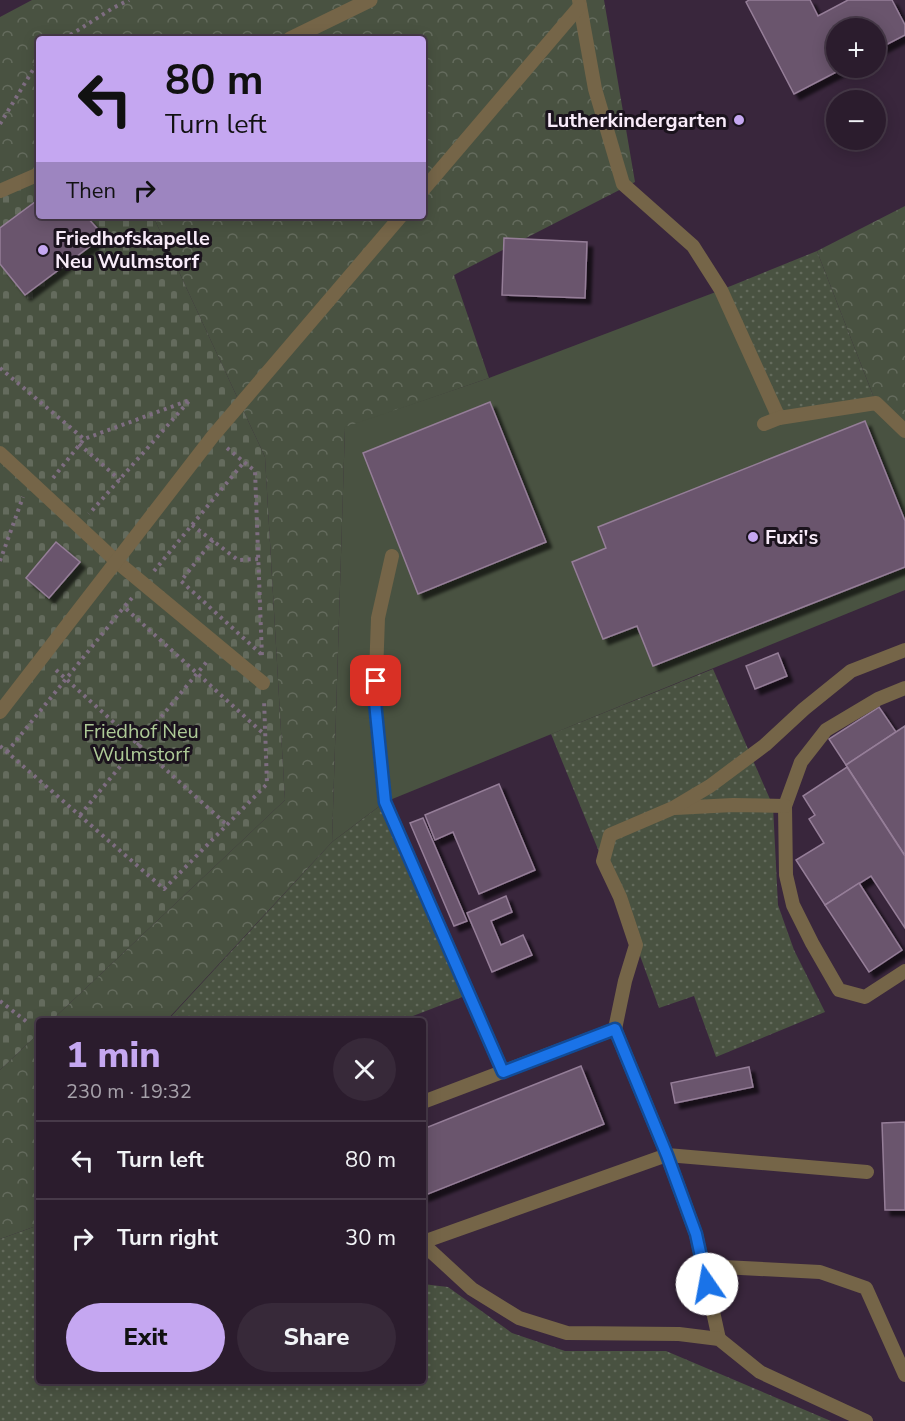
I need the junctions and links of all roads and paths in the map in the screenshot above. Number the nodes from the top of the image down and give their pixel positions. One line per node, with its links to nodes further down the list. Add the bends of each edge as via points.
1 (129, 0): 4 (path)
2 (370, 0): 5 (street)
3 (579, 3): 9 (lane); 13 (lane, via 595,89 623,184 693,246 721,290)
4 (69, 36)
5 (296, 36)
6 (36, 65): 7 (path)
7 (0, 124)
8 (36, 175): 10 (lane)
9 (426, 186)
10 (0, 191)
11 (397, 219): 16 (lane)
12 (0, 368): 17 (path)
13 (779, 418): 14 (lane); 15 (lane, via 876,403)
14 (764, 424)
15 (905, 431)
16 (213, 436): 20 (path); 30 (lane)
17 (84, 439): 18 (path); 21 (path, via 190,400)
18 (79, 444): 21 (path); 22 (path)
19 (0, 453): 30 (lane)
20 (244, 462): 25 (path); 28 (path, via 255,471)
21 (120, 480): 24 (path)
22 (47, 485)
23 (25, 492): 29 (path)
24 (86, 518)
25 (192, 525): 26 (path); 31 (path)
26 (213, 540): 28 (path, via 238,560); 35 (path, via 181,581)
27 (392, 556): 54 (lane, via 378,618 375,702 385,802)
28 (258, 559): 35 (path)
29 (0, 561)
30 (116, 561): 31 (lane); 36 (lane)
31 (143, 584): 32 (path); 33 (lane)
32 (124, 607): 37 (path); 38 (path)
33 (219, 647): 37 (path); 39 (lane)
34 (905, 650): 47 (lane, via 851,671 765,745)
35 (262, 654): 39 (path)
36 (41, 658): 38 (path); 41 (lane)
37 (197, 675): 42 (path); 43 (path)
38 (66, 679): 43 (path); 45 (path)
39 (263, 683): 42 (path)
40 (905, 688): 46 (lane, via 826,730 801,762)
41 (0, 712)
42 (265, 735): 49 (path, via 267,784)
43 (138, 745): 48 (path); 49 (path)
44 (0, 746): 45 (path)
45 (7, 752): 48 (path)
46 (784, 806): 47 (lane); 50 (lane, via 786,875 793,905 840,990 865,996)
47 (673, 808): 53 (lane, via 610,835 603,861 636,945)
48 (80, 814): 49 (path, via 164,889)
49 (227, 825)
50 (905, 971)
51 (0, 1001): 52 (path)
52 (27, 1022)
53 (615, 1029): 54 (lane); 56 (lane)
54 (503, 1072): 55 (lane)
55 (426, 1101)
56 (667, 1155): 57 (lane); 58 (lane); 60 (lane, via 696,1234)
57 (867, 1172)
58 (426, 1242)
59 (426, 1246): 61 (lane, via 471,1289 519,1318 567,1333 679,1334)
60 (703, 1266): 61 (lane); 62 (lane, via 820,1272 866,1287)
61 (719, 1339): 63 (lane, via 760,1372)
62 (905, 1375)
63 (866, 1421)

